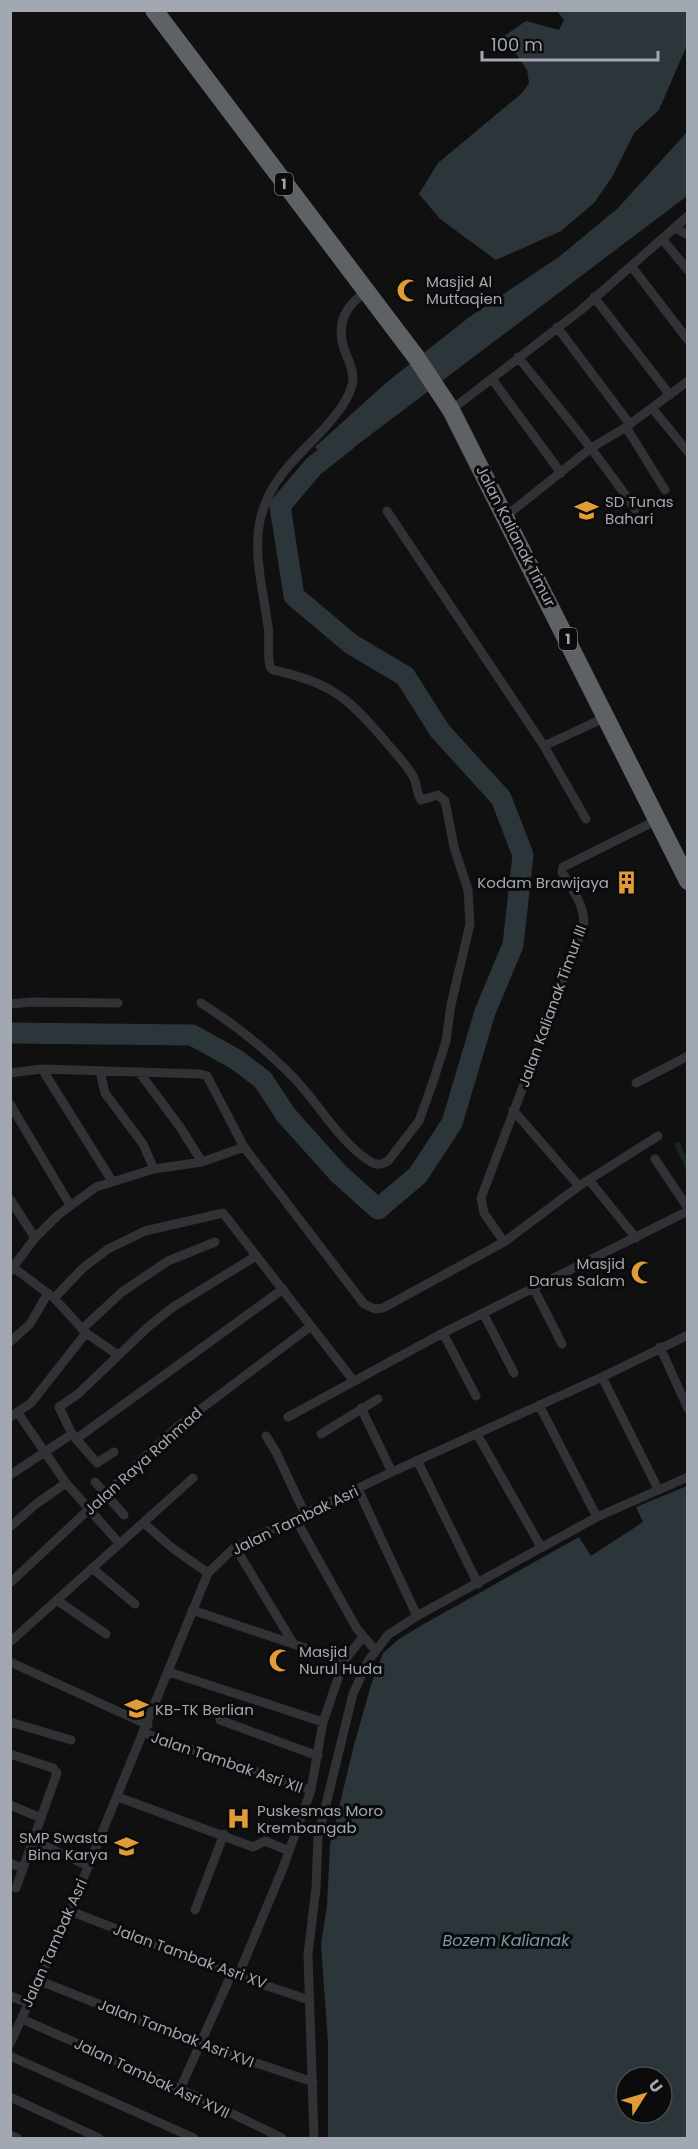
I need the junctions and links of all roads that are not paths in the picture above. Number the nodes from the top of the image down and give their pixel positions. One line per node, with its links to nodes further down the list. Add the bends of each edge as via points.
1 (154, 10): 8 (highway, 1)
2 (687, 216): 3 (street)
3 (675, 228): 4 (street); 5 (street)
4 (687, 235)
5 (662, 239): 6 (street); 7 (street)
6 (632, 267): 9 (street); 11 (street)
7 (687, 270)
8 (366, 292): 16 (highway, Jalan Kalianak Timur / 1); 32 (street, via 346,309 342,324 352,385 332,417 280,475 261,510 257,538 259,574 270,667 317,681 337,692 362,714 414,777 421,800 438,795 445,801 468,890 470,924 446,1041 419,1121 388,1161 374,1164 278,1063)
9 (594, 297): 10 (street); 15 (street)
10 (557, 327): 12 (street); 18 (street)
11 (687, 340)
12 (518, 357): 13 (street); 19 (street)
13 (492, 379): 16 (street); 21 (street)
14 (686, 385): 15 (street)
15 (669, 395): 17 (street)
16 (448, 405): 25 (highway, Jalan Kalianak Timur / 1)
17 (652, 408): 18 (street); 20 (street)
18 (627, 425): 19 (street); 22 (street)
19 (591, 448): 21 (street); 23 (street)
20 (687, 452)
21 (561, 473): 25 (street)
22 (665, 490)
23 (635, 509)
24 (387, 511): 27 (street)
25 (506, 516): 26 (highway, Jalan Kalianak Timur / 1)
26 (606, 717): 27 (street); 29 (highway, Jalan Kalianak Timur / 1)
27 (544, 746): 28 (street)
28 (586, 819)
29 (657, 820): 30 (highway, Jalan Kalianak Timur / 1); 41 (street, Jalan Kalianak Timur III, via 563,867 585,917 583,928)
30 (687, 881)
31 (118, 1003): 33 (street)
32 (201, 1003)
33 (10, 1004)
34 (687, 1056): 39 (street)
35 (42, 1069): 36 (street); 38 (street); 48 (street)
36 (100, 1071): 37 (street); 46 (street, via 105,1092 143,1144)
37 (139, 1072): 43 (street, via 207,1076); 45 (street)
38 (10, 1073)
39 (636, 1083)
40 (10, 1104): 51 (street)
41 (513, 1110): 49 (street); 57 (street, Jalan Kalianak Timur III, via 481,1197 484,1213)
42 (658, 1136): 47 (street)
43 (244, 1147): 45 (street); 57 (street, via 369,1308 383,1308)
44 (655, 1159): 53 (street)
45 (202, 1162): 46 (street)
46 (154, 1168): 48 (street)
47 (589, 1180): 49 (street); 55 (street)
48 (112, 1181): 51 (street)
49 (579, 1186): 57 (street)
50 (10, 1199): 52 (street)
51 (70, 1205): 54 (street)
52 (13, 1210): 54 (street)
53 (687, 1210): 55 (street)
54 (35, 1238): 59 (street)
55 (636, 1239): 60 (street)
56 (215, 1242): 65 (street, via 168,1261 122,1292)
57 (504, 1242)
58 (256, 1256): 61 (street); 62 (street, via 223,1213 145,1231 108,1249); 71 (street, via 173,1308)
59 (12, 1269): 62 (street)
60 (533, 1287): 63 (street); 69 (street)
61 (283, 1289): 64 (street); 84 (street)
62 (51, 1295): 65 (street); 68 (street, via 30,1324)
63 (483, 1313): 66 (street); 72 (street)
64 (311, 1326): 74 (street); 97 (street, Jalan Raya Rahmad, via 177,1426)
65 (84, 1331): 71 (street); 80 (street, via 31,1403)
66 (443, 1333): 74 (street); 75 (street)
67 (687, 1335): 70 (street, Jalan Tambak Asri)
68 (10, 1341)
69 (562, 1344)
70 (660, 1347): 73 (street, Jalan Tambak Asri); 79 (street)
71 (118, 1355): 84 (street, via 59,1407)
72 (514, 1373)
73 (602, 1377): 77 (street, Jalan Tambak Asri); 96 (street)
74 (353, 1380): 81 (street)
75 (476, 1395)
76 (378, 1399): 78 (street)
77 (539, 1405): 83 (street, Jalan Tambak Asri); 101 (street)
78 (361, 1408): 82 (street); 89 (street)
79 (687, 1409)
80 (14, 1415): 86 (street)
81 (288, 1417)
82 (321, 1434)
83 (477, 1434): 88 (street, Jalan Tambak Asri); 106 (street)
84 (74, 1436): 86 (street); 87 (street, via 97,1463)
85 (266, 1436): 100 (street)
86 (44, 1452): 90 (street); 94 (street)
87 (114, 1452)
88 (417, 1460): 89 (street, Jalan Tambak Asri); 110 (street)
89 (392, 1472): 95 (street, Jalan Tambak Asri)
90 (10, 1475)
91 (193, 1478): 102 (street)
92 (687, 1478): 96 (street)
93 (95, 1482): 97 (street)
94 (66, 1483): 98 (street); 103 (street)
95 (358, 1489): 100 (street, Jalan Tambak Asri); 114 (street)
96 (658, 1489): 101 (street)
97 (105, 1493): 98 (street, Jalan Raya Rahmad); 99 (street)
98 (90, 1508): 104 (street); 109 (street, Jalan Raya Rahmad)
99 (124, 1515)
100 (300, 1516): 105 (street, Jalan Tambak Asri); 116 (street)
101 (597, 1517): 106 (street)
102 (145, 1524): 104 (street); 108 (street)
103 (10, 1527)
104 (120, 1544): 107 (street)
105 (235, 1547): 108 (street, Jalan Tambak Asri); 118 (street)
106 (541, 1547): 110 (street)
107 (92, 1568): 111 (street); 112 (street)
108 (208, 1573): 113 (street, Jalan Tambak Asri)
109 (10, 1583)
110 (478, 1584): 114 (street)
111 (58, 1601): 115 (street); 117 (street)
112 (135, 1604)
113 (192, 1610): 118 (street); 122 (street, Jalan Tambak Asri)
114 (417, 1616): 119 (street, via 388,1635)
115 (106, 1634)
116 (363, 1637): 119 (street); 120 (street)
117 (10, 1642)
118 (293, 1643): 120 (street)
119 (375, 1650): 146 (street, via 353,1694 318,1837 308,1954)
120 (344, 1661): 125 (street)
121 (10, 1662): 126 (street, Jalan Tambak Asri XII)
122 (169, 1672): 125 (street); 126 (street, Jalan Tambak Asri)
123 (220, 1720): 129 (street)
124 (10, 1722): 127 (street)
125 (322, 1722): 129 (street)
126 (146, 1729): 130 (street, Jalan Tambak Asri XII); 131 (street, Jalan Tambak Asri)
127 (71, 1740)
128 (10, 1754): 133 (street, via 57,1771)
129 (318, 1756): 130 (street)
130 (311, 1790): 136 (street)
131 (118, 1797): 134 (street); 138 (street, Jalan Tambak Asri)
132 (10, 1805): 133 (street)
133 (41, 1818): 135 (street)
134 (224, 1834): 136 (street, via 253,1847 265,1841); 141 (street)
135 (35, 1841): 138 (street); 139 (street)
136 (289, 1851): 143 (street)
137 (10, 1863): 139 (street)
138 (88, 1866): 142 (street, Jalan Tambak Asri)
139 (22, 1868): 140 (street)
140 (16, 1888)
141 (195, 1910)
142 (70, 1911): 143 (street, Jalan Tambak Asri XV); 144 (street, Jalan Tambak Asri)
143 (235, 1974): 146 (street, Jalan Tambak Asri XV); 150 (street)
144 (40, 1981): 147 (street, Jalan Tambak Asri); 150 (street, Jalan Tambak Asri XVI)
145 (10, 1996): 147 (street)
146 (309, 2000): 152 (street)
147 (28, 2003): 148 (street, Jalan Tambak Asri)
148 (22, 2019): 149 (street, Jalan Tambak Asri); 153 (street, Jalan Tambak Asri XVII)
149 (10, 2044)
150 (200, 2044): 152 (street, Jalan Tambak Asri XVI); 153 (street)
151 (10, 2056): 158 (street)
152 (313, 2082): 160 (street)
153 (180, 2089): 159 (street, Jalan Tambak Asri XVII)
154 (10, 2097): 157 (street)
155 (10, 2135): 156 (street)
156 (17, 2139)
157 (99, 2139)
158 (194, 2139)
159 (282, 2139)
160 (314, 2139)

